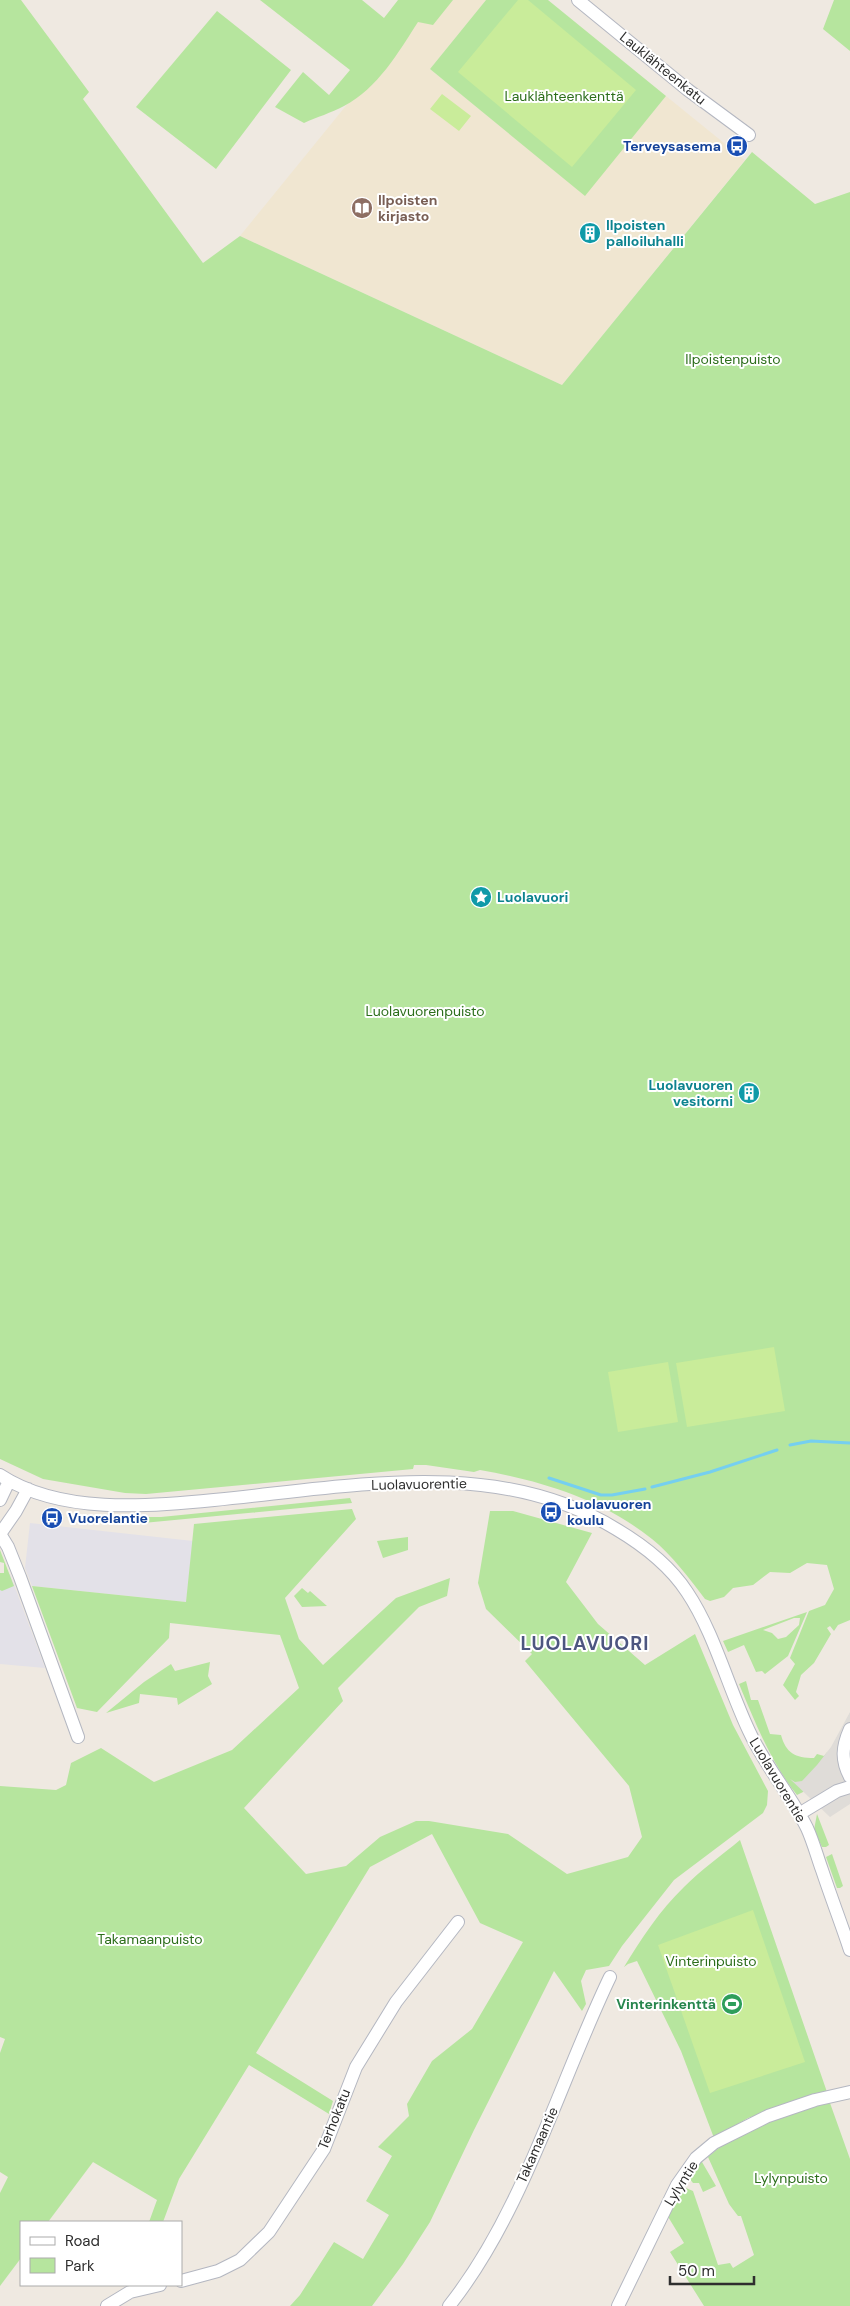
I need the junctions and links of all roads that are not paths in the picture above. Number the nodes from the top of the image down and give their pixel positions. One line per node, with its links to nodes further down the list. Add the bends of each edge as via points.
1 (578, 0): 2 (street, Lauklähteenkatu)
2 (749, 135)
3 (5, 1478): 4 (street, Luolavuorentie); 5 (street)
4 (28, 1489): 6 (street); 11 (street, Luolavuorentie, via 68,1500 149,1505 413,1481 473,1482 550,1498 581,1510 617,1529 648,1551 687,1592 761,1756)
5 (0, 1500)
6 (0, 1534): 8 (street, via 24,1585)
7 (850, 1729): 9 (street, via 843,1752)
8 (78, 1737)
9 (850, 1777)
10 (850, 1787): 11 (street, via 837,1791)
11 (799, 1814): 13 (street, Luolavuorentie, via 808,1829)
12 (458, 1922): 16 (street, Terhokatu, via 407,1984 356,2067 324,2149 269,2232 240,2260 218,2271)
13 (850, 1950)
14 (610, 1977): 19 (street, Takamaantie, via 503,2222)
15 (850, 2092): 20 (street, Lylyntie, via 768,2116 706,2148 677,2185)
16 (182, 2282)
17 (156, 2286): 18 (street, via 130,2292)
18 (106, 2306)
19 (449, 2306)
20 (618, 2306)

